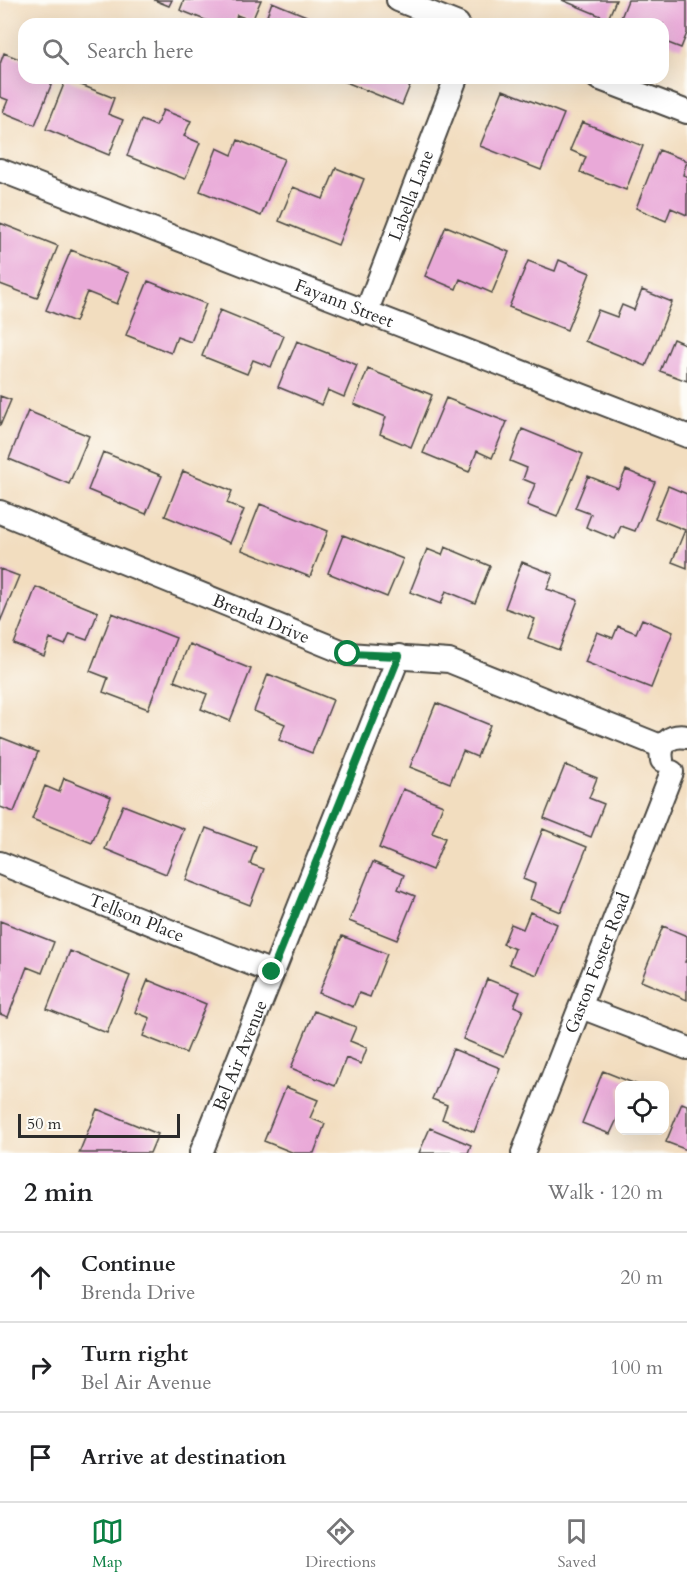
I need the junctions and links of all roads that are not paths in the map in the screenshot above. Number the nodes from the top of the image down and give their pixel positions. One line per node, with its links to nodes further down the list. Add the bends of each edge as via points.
1 (398, 0): 2 (street)
2 (443, 18)
3 (454, 84): 7 (street, Labella Lane)
4 (614, 84): 5 (street)
5 (687, 112)
6 (0, 170): 7 (street, Fayann Street)
7 (366, 313): 8 (street, Fayann Street)
8 (687, 436)
9 (0, 512): 10 (street, Brenda Drive, via 348,654)
10 (399, 656): 12 (street, Brenda Drive, via 449,662); 15 (street, Bel Air Avenue)
11 (687, 735): 12 (street, via 673,737)
12 (663, 747): 13 (street, via 663,762)
13 (679, 772): 16 (street, Gaston Foster Road)
14 (0, 863): 15 (street, Tellson Place)
15 (272, 972): 18 (street, Bel Air Avenue)
16 (581, 1007): 17 (street); 19 (street, Gaston Foster Road)
17 (687, 1048)
18 (201, 1153)
19 (523, 1153)

